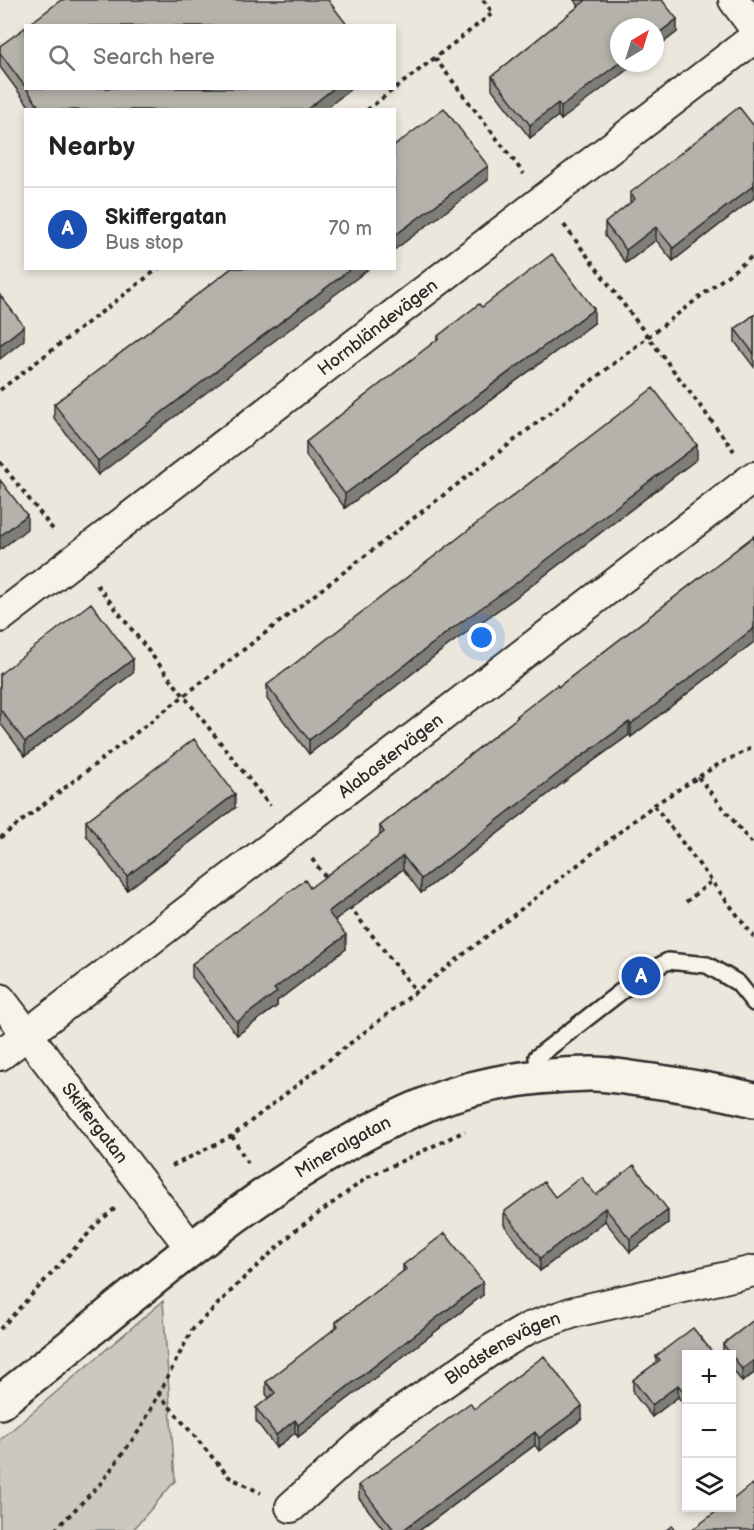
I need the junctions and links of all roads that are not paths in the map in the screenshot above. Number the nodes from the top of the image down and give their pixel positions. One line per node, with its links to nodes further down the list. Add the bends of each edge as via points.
1 (734, 0): 2 (street)
2 (754, 27)
3 (754, 38): 5 (street, Hornbländevägen)
4 (754, 477): 8 (street, Alabastervägen)
5 (0, 617)
6 (0, 999): 8 (street, Skiffergatan)
7 (754, 1003): 10 (lane, via 738,983 707,965 668,961 641,976 537,1057)
8 (27, 1034): 9 (street, Alabastervägen); 12 (street, Skiffergatan)
9 (0, 1055)
10 (538, 1077): 11 (street, Mineralgatan, via 592,1074 708,1088); 12 (street, Mineralgatan, via 431,1102 368,1132 267,1192)
11 (754, 1100)
12 (190, 1248): 14 (street, Mineralgatan)
13 (754, 1270): 15 (street, Blodstensvägen, via 574,1312 530,1328 490,1350 385,1423)
14 (0, 1402)
15 (291, 1507)

